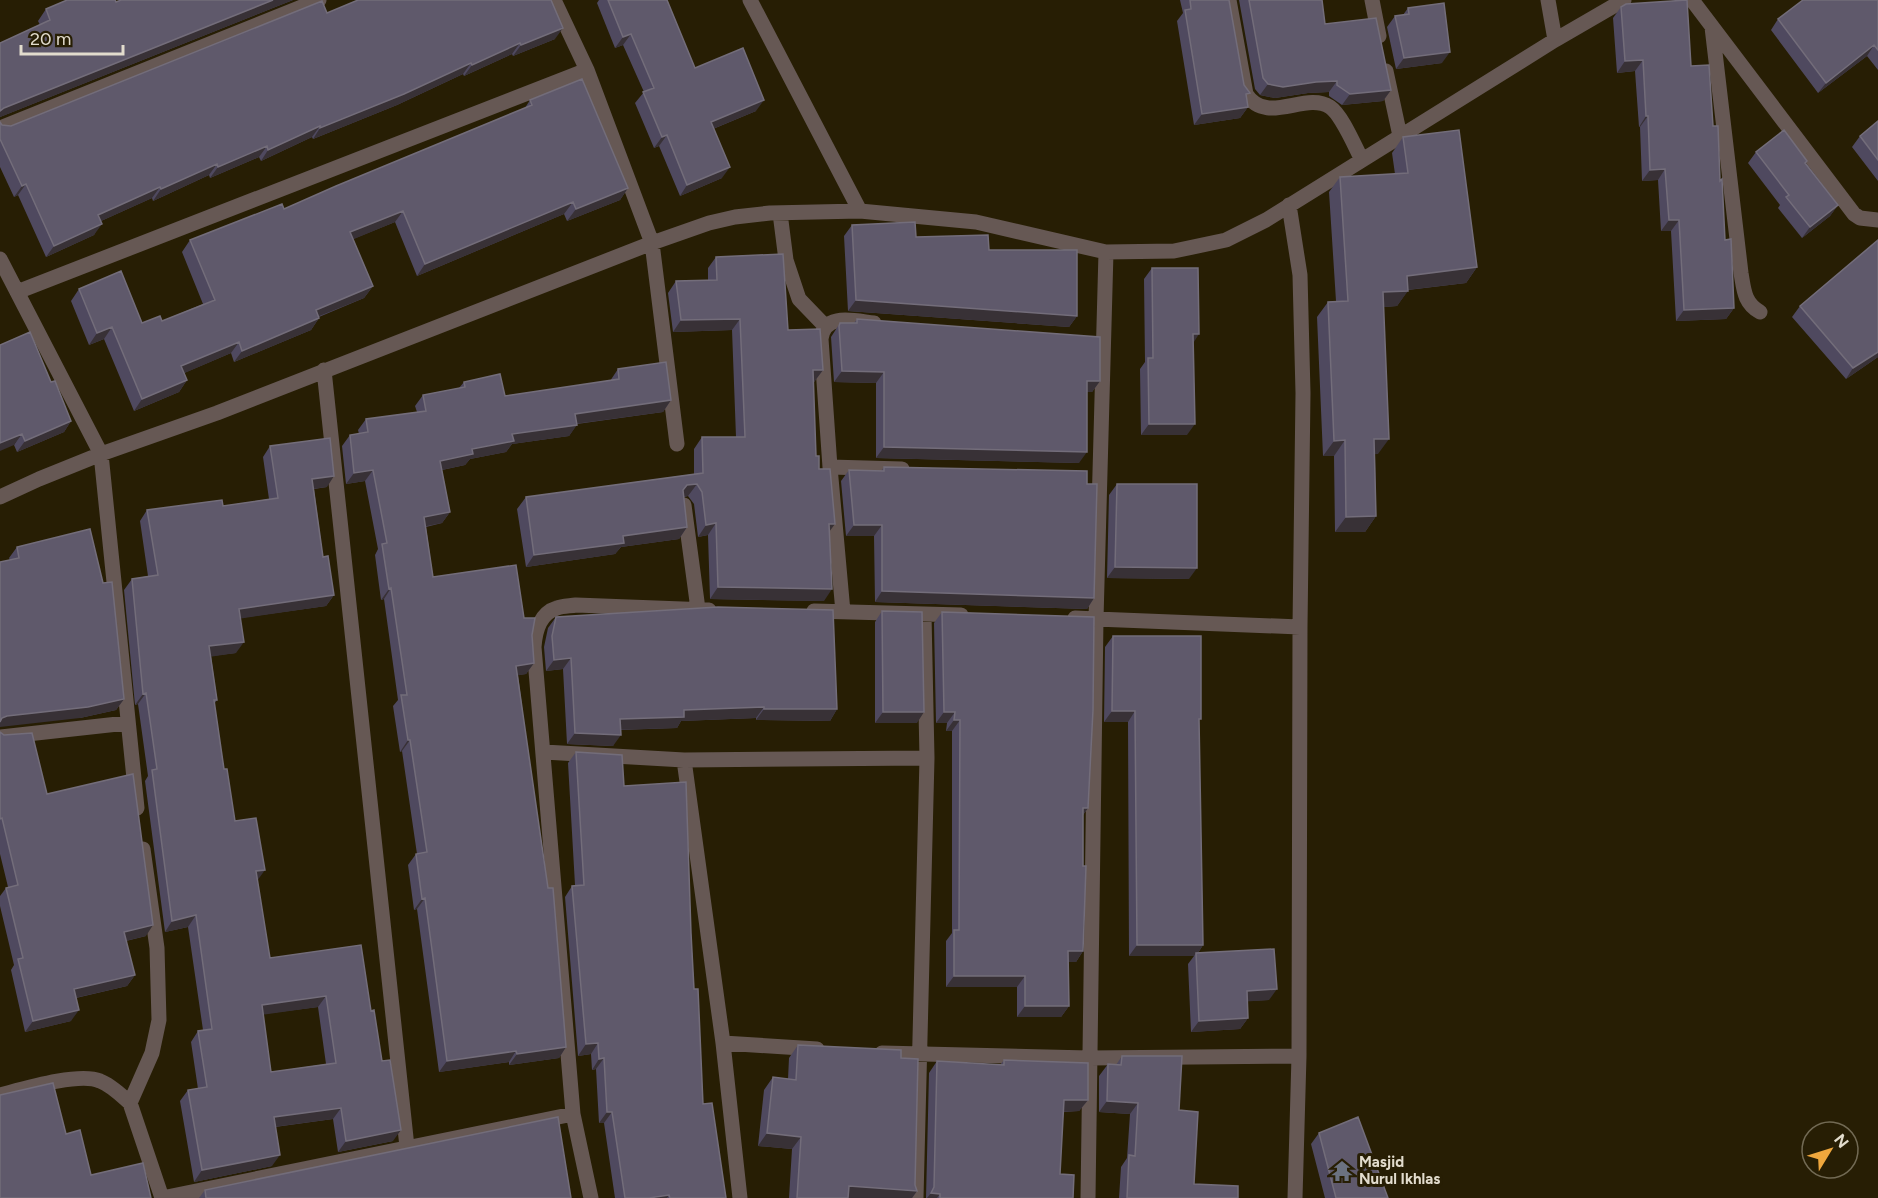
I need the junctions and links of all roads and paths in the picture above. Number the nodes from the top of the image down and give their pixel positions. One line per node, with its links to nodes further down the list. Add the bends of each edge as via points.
1 (318, 0): 12 (street)
2 (554, 0): 11 (street)
3 (750, 0): 16 (street)
4 (1229, 0): 14 (street, via 1250,100 1261,108 1329,106)
5 (1372, 0): 13 (street)
6 (1548, 0): 10 (street)
7 (1624, 0): 10 (street)
8 (1692, 0): 9 (street)
9 (1712, 27): 18 (street, via 1854,214); 23 (street, via 1740,273 1744,293 1751,306)
10 (1555, 40): 13 (street)
11 (587, 70): 19 (street); 22 (street)
12 (0, 128)
13 (1400, 136): 14 (street)
14 (1362, 160): 15 (street)
15 (1289, 205): 20 (street, via 1244,232 1210,245 1174,251); 41 (street, via 1300,275)
16 (860, 211): 17 (street); 20 (street, via 976,222)
17 (780, 213): 19 (street, via 726,219); 25 (street, via 786,260 799,299)
18 (1878, 220)
19 (652, 243): 26 (street); 27 (street)
20 (1106, 252): 40 (street, via 1099,339)
21 (0, 260): 22 (street)
22 (17, 292): 28 (street)
23 (1760, 312)
24 (886, 323): 25 (street, via 840,320)
25 (825, 326): 29 (street, via 821,339)
26 (324, 370): 28 (street); 56 (street)
27 (677, 444)
28 (101, 454): 31 (street); 42 (street)
29 (830, 467): 30 (street); 36 (street)
30 (912, 469)
31 (0, 497)
32 (684, 505): 33 (street)
33 (698, 609): 34 (street); 44 (street, via 576,605 556,608 547,614 535,630 534,647)
34 (720, 610)
35 (799, 611): 36 (street)
36 (843, 612): 37 (street)
37 (924, 615): 38 (street); 45 (street)
38 (978, 615)
39 (1060, 617): 40 (street)
40 (1095, 619): 41 (street); 52 (street)
41 (1300, 627): 51 (street)
42 (127, 723): 43 (street); 54 (street, via 157,948 159,1020 152,1053)
43 (0, 737)
44 (544, 752): 46 (street); 55 (street)
45 (927, 758): 46 (street); 50 (street)
46 (684, 760): 47 (street)
47 (723, 1043): 48 (street); 59 (street)
48 (827, 1050)
49 (862, 1052): 50 (street)
50 (921, 1055): 52 (street); 60 (street)
51 (1299, 1056): 52 (street); 62 (street)
52 (1089, 1058): 61 (street)
53 (0, 1095): 54 (street, via 75,1079 100,1080)
54 (130, 1103): 57 (street)
55 (573, 1114): 56 (street); 58 (street)
56 (407, 1147): 57 (street)
57 (162, 1198)
58 (591, 1198)
59 (740, 1198)
60 (916, 1198)
61 (1088, 1198)
62 (1295, 1198)

